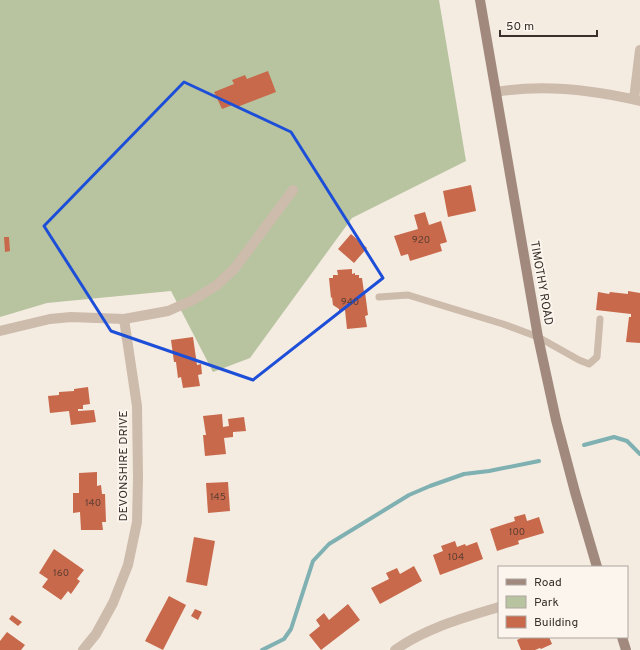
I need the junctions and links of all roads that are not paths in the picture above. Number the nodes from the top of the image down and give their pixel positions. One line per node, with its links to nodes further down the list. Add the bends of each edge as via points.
1 (480, 0): 3 (main road, TIMOTHY ROAD)
2 (640, 50): 4 (street)
3 (496, 92): 4 (street, via 559,89); 10 (main road, TIMOTHY ROAD)
4 (637, 100)
5 (292, 190): 7 (street, via 235,268 217,285 194,300 168,311)
6 (379, 296): 10 (lane, via 408,295)
7 (124, 319): 9 (street, via 71,317); 14 (street, DEVONSHIRE DRIVE, via 136,406 137,522 128,565 114,603 96,634)
8 (600, 319): 10 (lane, via 598,357 589,364)
9 (0, 330)
10 (538, 337): 11 (main road, TIMOTHY ROAD, via 558,427)
11 (597, 566)
12 (498, 607): 15 (street, via 432,629)
13 (622, 638): 16 (main road)
14 (83, 650)
15 (395, 650)
16 (626, 650)

